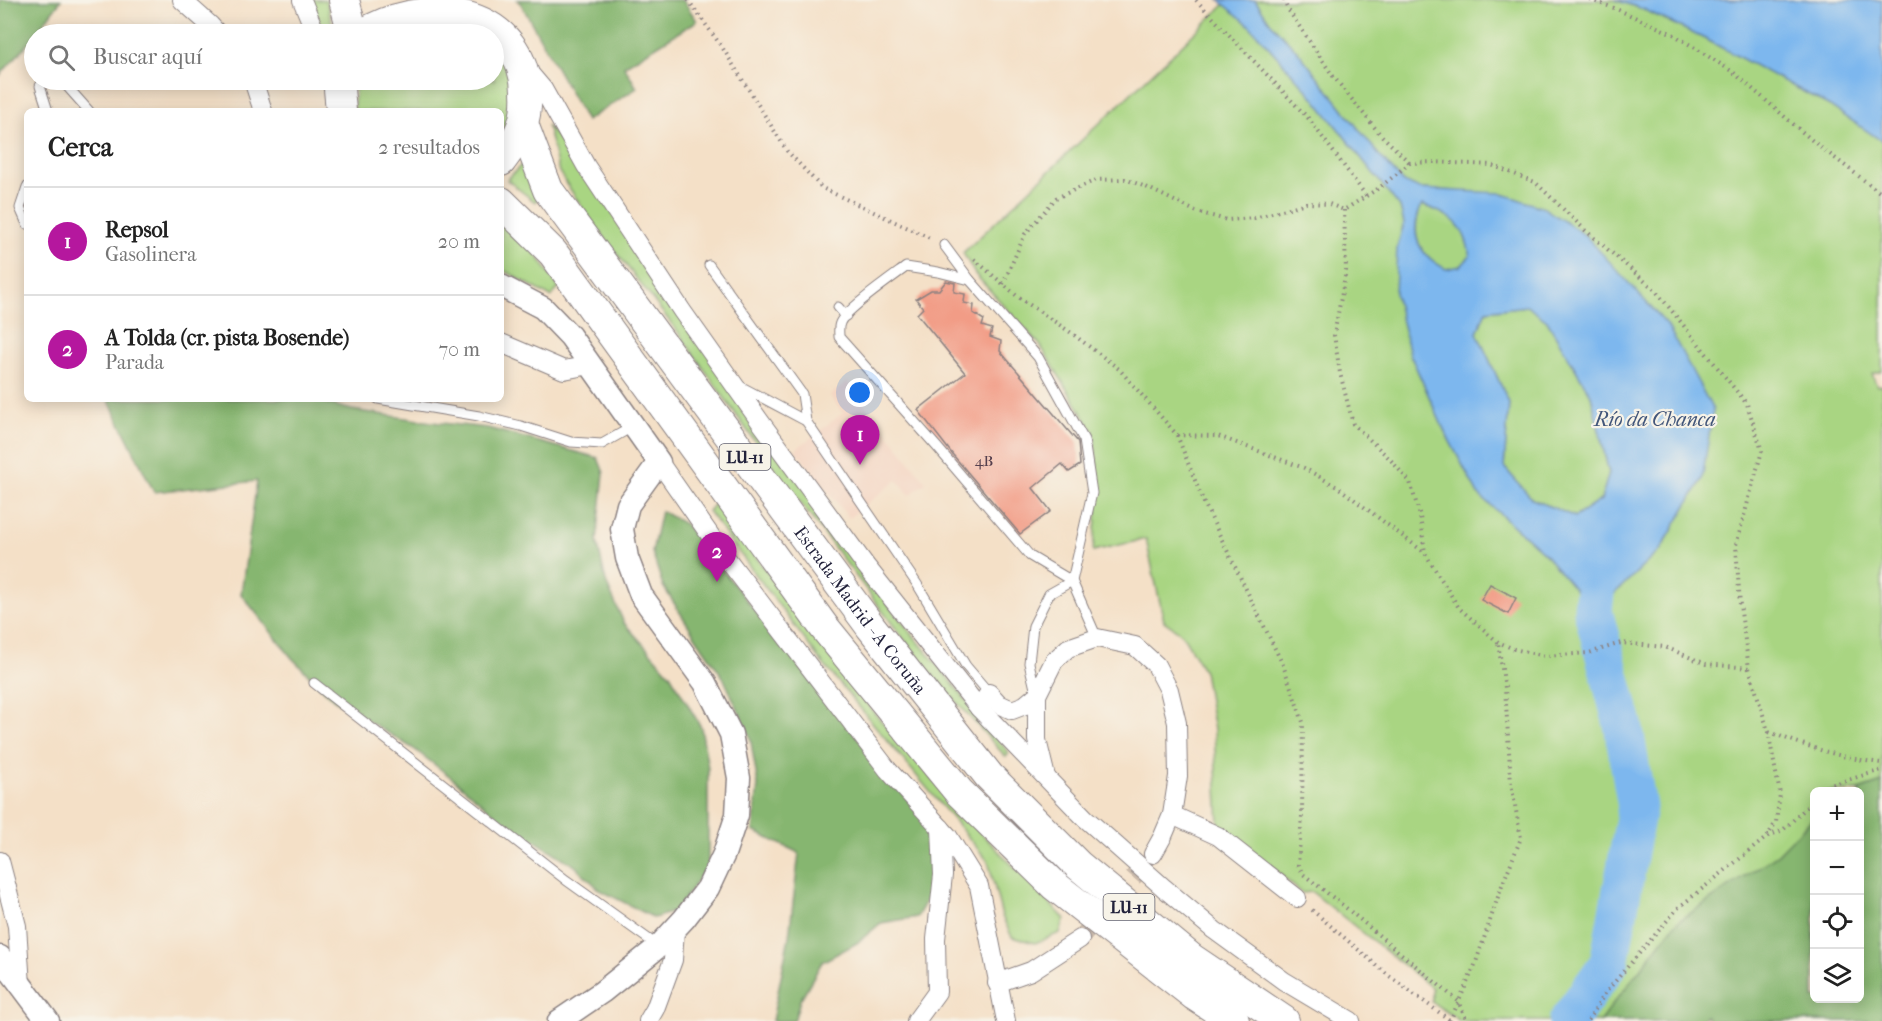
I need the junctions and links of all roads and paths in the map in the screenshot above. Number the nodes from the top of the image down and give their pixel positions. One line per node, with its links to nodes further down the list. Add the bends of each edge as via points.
1 (182, 0): 10 (street)
2 (302, 0): 11 (street)
3 (344, 0): 12 (highway)
4 (688, 0): 32 (path, via 787,151 822,188)
5 (1196, 0): 28 (path, via 1309,119)
6 (1284, 0): 25 (path, via 1333,76 1380,134)
7 (1590, 0): 26 (path, via 1673,34 1733,72)
8 (419, 2): 9 (highway, Estrada Madrid - A Coruña / LU-11); 13 (highway, Estrada Madrid - A Coruña / LU-11, via 395,10)
9 (467, 5): 14 (highway, Estrada Madrid - A Coruña / LU-11)
10 (209, 24)
11 (312, 24)
12 (350, 24)
13 (373, 24)
14 (493, 24)
15 (504, 35): 16 (highway, Estrada Madrid - A Coruña / LU-11)
16 (522, 64): 23 (highway, Estrada Madrid - A Coruña / LU-11, via 527,94); 41 (street, via 543,89 585,166)
17 (41, 90): 20 (lane)
18 (70, 90): 21 (lane)
19 (256, 90): 22 (street)
20 (47, 108)
21 (85, 108)
22 (262, 108)
23 (523, 124): 24 (highway, Estrada Madrid - A Coruña / LU-11); 82 (highway, Estrada Madrid - A Coruña / LU-11, via 548,190 871,627 989,776 1078,865 1192,959)
24 (504, 156)
25 (1410, 163): 28 (path); 51 (path, via 1491,165 1535,182 1655,290 1747,405 1762,451 1736,545)
26 (1882, 194)
27 (24, 196): 31 (lane, via 20,208)
28 (1367, 197): 30 (path)
29 (504, 205): 66 (highway, Estrada Madrid - A Coruña / LU-11, via 553,253 824,627 959,792)
30 (1344, 210): 35 (path, via 1329,204 1306,203 1255,218 1227,220 1197,212 1125,179 1096,180 1056,198 1025,234); 47 (path, via 1346,271 1334,335 1340,373 1353,424 1410,482)
31 (24, 217)
32 (944, 245): 34 (lane); 35 (path, via 979,262)
33 (709, 265): 43 (lane, via 802,394)
34 (970, 280): 38 (lane, via 906,267); 48 (lane, via 1038,357 1084,440 1092,493)
35 (1003, 284): 45 (path, via 1119,369)
36 (504, 288): 40 (street, via 543,308 570,336)
37 (838, 307): 38 (lane)
38 (846, 316): 48 (lane, via 840,322 839,337 1030,556)
39 (504, 344): 40 (street, via 564,370)
40 (590, 365): 44 (street)
41 (732, 381): 43 (lane); 54 (street, via 866,566)
42 (395, 402): 44 (lane, via 521,426 571,442 602,444)
43 (806, 421): 54 (lane, via 917,584)
44 (634, 425): 46 (street)
45 (1177, 435): 47 (path, via 1218,436 1304,468 1339,488); 74 (path, via 1204,503 1283,665 1303,722 1298,865 1303,874)
46 (658, 462): 62 (street, via 881,760); 68 (street, via 628,505 622,529 627,558 641,595 705,683 730,734 739,778 737,815 724,854 708,888)
47 (1425, 553): 50 (path, via 1459,608)
48 (1072, 581): 49 (lane); 53 (lane, via 1049,594 1033,626 1029,663)
49 (1097, 638): 53 (street, via 1061,654); 61 (street, via 1135,646 1156,665 1170,690 1178,776)
50 (1498, 642): 51 (path, via 1545,656 1588,653 1621,643 1665,647 1706,664); 74 (path, via 1511,783 1521,838 1475,965)
51 (1749, 668): 55 (path)
52 (314, 683): 70 (lane)
53 (1037, 695): 54 (street, via 1011,710); 58 (street, via 1037,740)
54 (984, 700): 58 (street)
55 (1768, 731): 56 (path, via 1856,760); 63 (path, via 1780,794 1776,822)
56 (1882, 763)
57 (1882, 770): 59 (path)
58 (1047, 778): 83 (street, via 1085,818 1214,930 1284,981)
59 (1828, 787)
60 (1810, 805): 63 (path, via 1783,830)
61 (1172, 815): 64 (street); 67 (street, via 1218,836)
62 (941, 828): 72 (street, via 979,886); 78 (street, via 943,875 936,939 937,992)
63 (1767, 837): 86 (path, via 1678,908 1606,992)
64 (1153, 854)
65 (0, 861): 73 (street, via 17,926)
66 (1055, 886): 80 (highway, via 1160,985); 81 (highway, Estrada Madrid - A Coruña / LU-11, via 1194,995)
67 (1297, 898): 84 (path, via 1389,976)
68 (675, 929): 70 (street); 77 (street, via 673,960)
69 (1080, 939): 72 (street, via 1031,970)
70 (658, 947): 76 (street)
71 (0, 957): 73 (street)
72 (997, 983): 79 (street)
73 (21, 985): 75 (street)
74 (1458, 1000): 84 (path); 85 (path)
75 (48, 1021)
76 (559, 1021)
77 (648, 1021)
78 (916, 1021)
79 (1006, 1021)
80 (1208, 1021)
81 (1234, 1021)
82 (1284, 1021)
83 (1351, 1021)
84 (1450, 1021)
85 (1467, 1021)
86 (1588, 1021)

